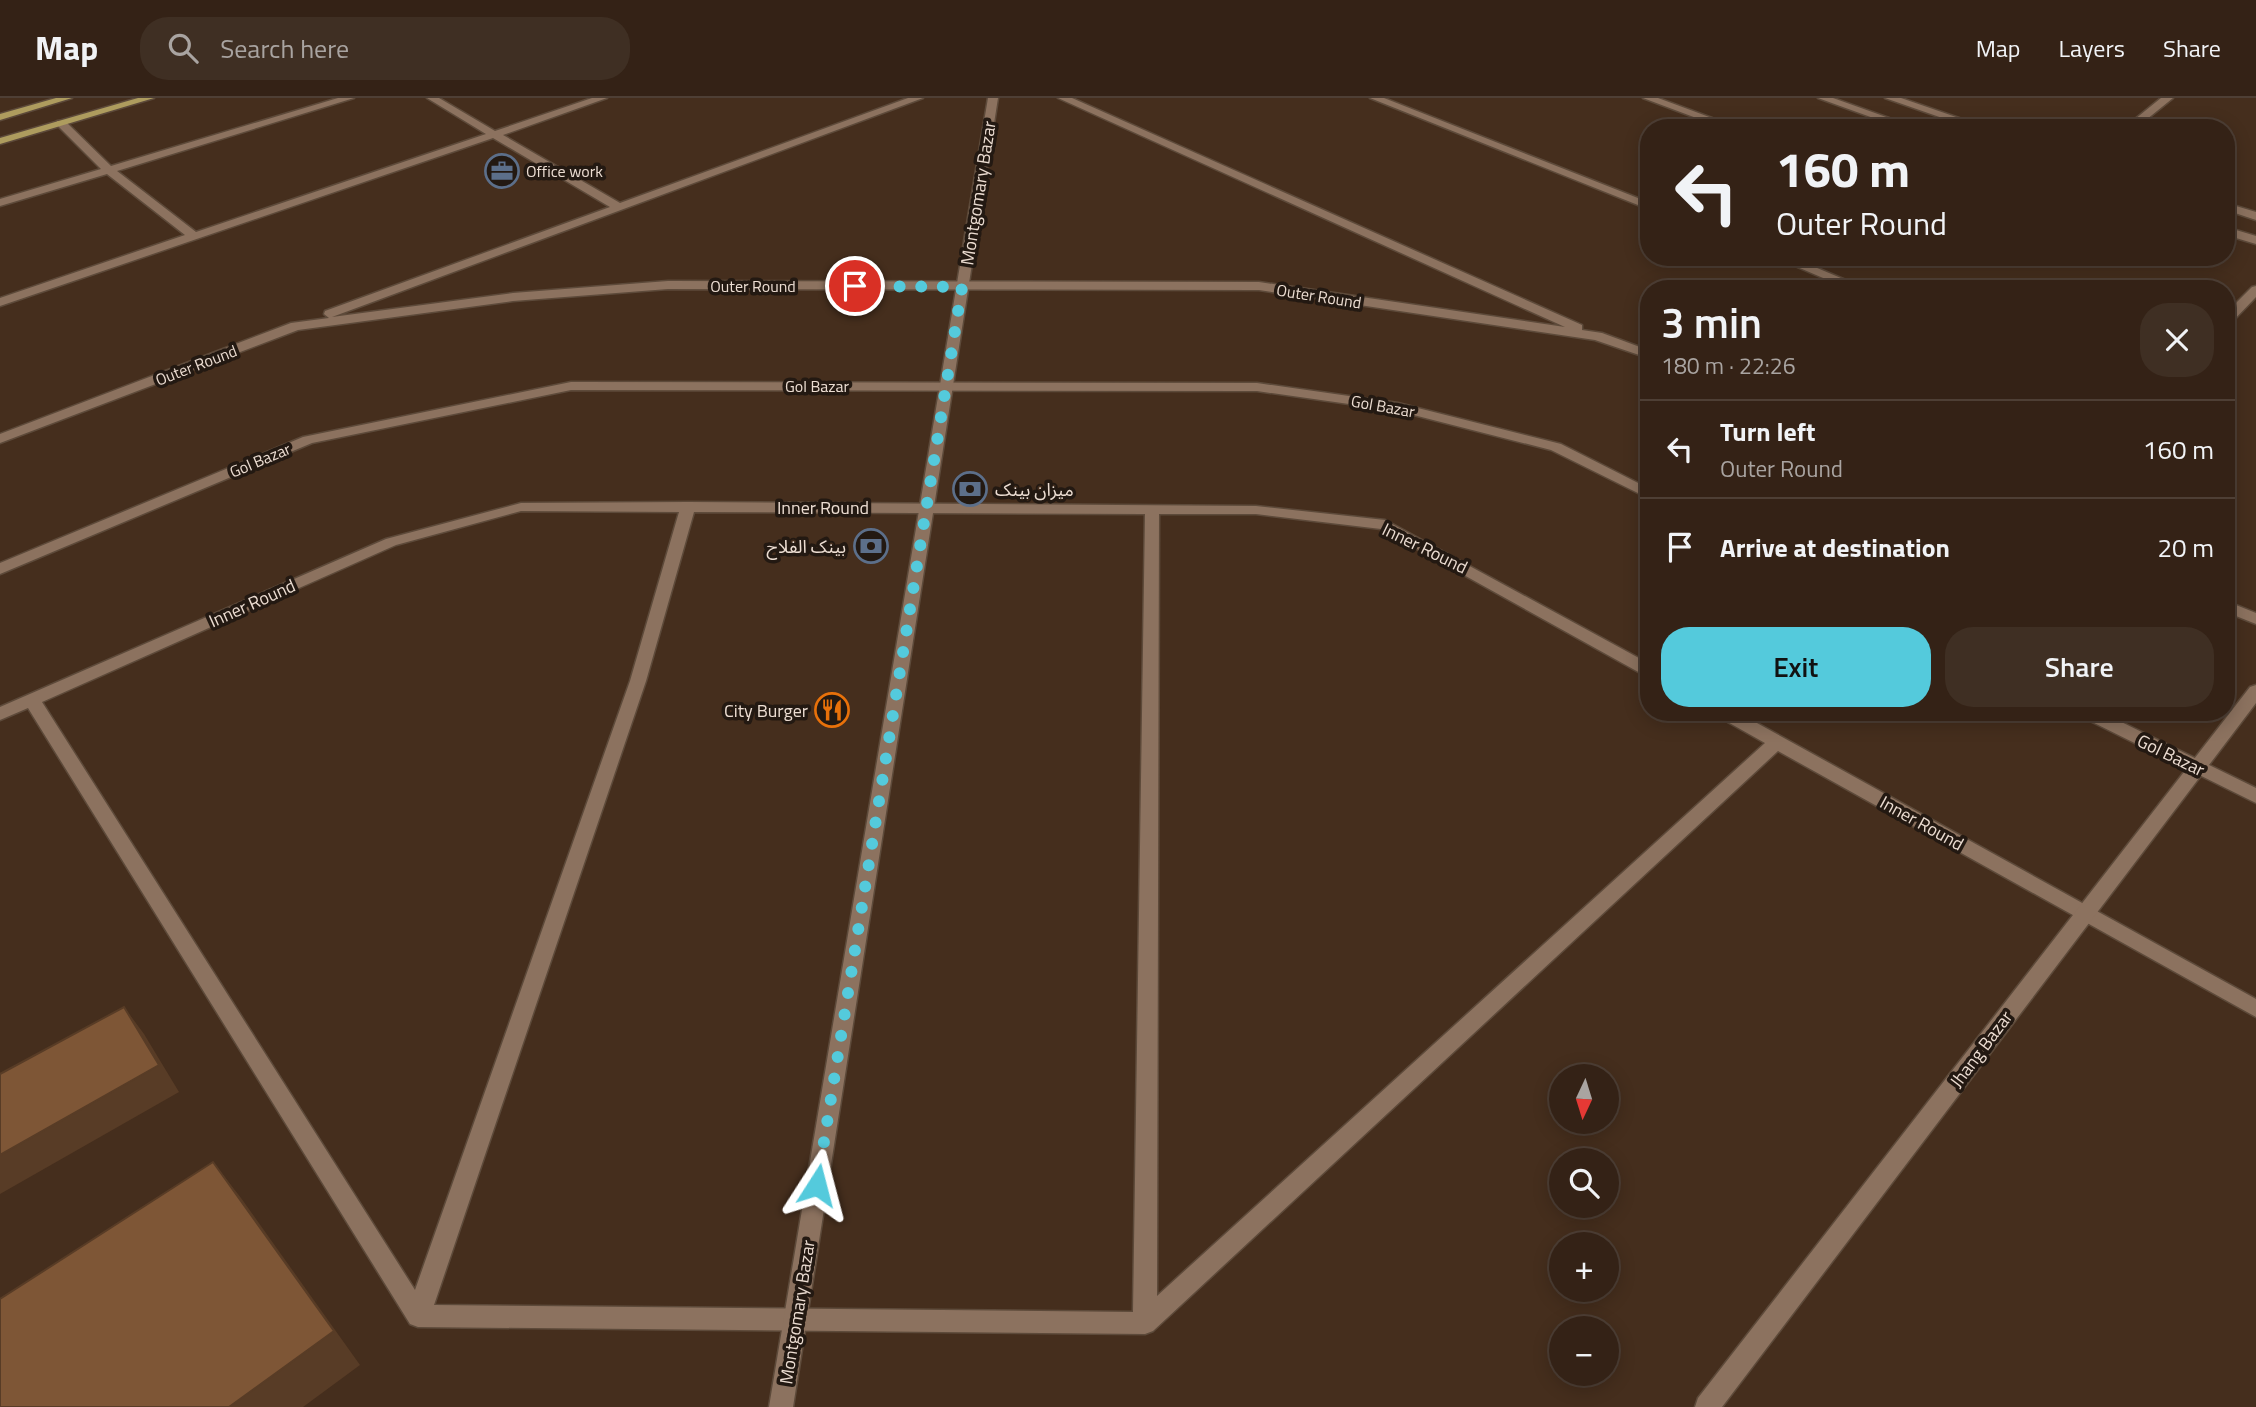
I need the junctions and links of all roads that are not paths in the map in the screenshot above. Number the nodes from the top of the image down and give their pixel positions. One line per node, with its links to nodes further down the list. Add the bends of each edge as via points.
1 (67, 98): 14 (main road)
2 (149, 98): 19 (main road)
3 (349, 98): 22 (street)
4 (432, 98): 20 (street)
5 (602, 98): 20 (street)
6 (918, 98): 25 (street)
7 (993, 98): 33 (street, Montgomary Bazar)
8 (1063, 98): 38 (street)
9 (1375, 98): 24 (street)
10 (1648, 98): 15 (street)
11 (1823, 98): 16 (street)
12 (1890, 98): 17 (street)
13 (2168, 98): 18 (street)
14 (0, 117)
15 (1708, 119)
16 (1885, 119)
17 (1955, 119)
18 (2141, 119)
19 (61, 123): 21 (main road); 22 (street)
20 (493, 135): 25 (street); 29 (street)
21 (0, 141)
22 (111, 172): 23 (street); 29 (street)
23 (0, 203)
24 (1640, 203)
25 (620, 208): 37 (street)
26 (2235, 209): 27 (street)
27 (2256, 216)
28 (2235, 234): 30 (street)
29 (194, 236): 35 (street)
30 (2256, 240)
31 (1803, 266): 32 (street)
32 (1838, 280)
33 (962, 287): 37 (street, Outer Round, via 668,285 513,297); 38 (street, Outer Round, via 1259,286); 40 (street, Montgomary Bazar)
34 (2256, 290): 36 (street)
35 (0, 302)
36 (2235, 311)
37 (296, 326): 41 (street, Outer Round)
38 (1597, 337): 39 (street, Outer Round)
39 (1640, 352)
40 (946, 386): 42 (street, Gol Bazar, via 1257,387 1398,407 1556,447); 44 (street, Montgomary Bazar); 46 (street, Gol Bazar, via 571,386 308,440)
41 (0, 439)
42 (1640, 490)
43 (688, 506): 44 (street, Inner Round); 51 (street, Inner Round, via 520,507 391,542); 62 (street, via 638,681)
44 (926, 507): 45 (street, Inner Round); 63 (street, Montgomary Bazar)
45 (1152, 510): 49 (street, Inner Round, via 1256,510 1385,525); 64 (street)
46 (0, 569)
47 (2235, 610): 48 (street)
48 (2256, 619)
49 (1640, 666)
50 (2256, 691): 53 (street, Jhang Bazar)
51 (31, 699): 52 (street, Inner Round); 62 (street)
52 (0, 714)
53 (2235, 718)
54 (1739, 721): 57 (street, Inner Round)
55 (2104, 721): 58 (street, Gol Bazar)
56 (2233, 721): 58 (street, Jhang Bazar)
57 (1777, 742): 60 (street, Inner Round); 64 (street)
58 (2197, 768): 59 (street, Gol Bazar); 60 (street, Jhang Bazar)
59 (2256, 796)
60 (2085, 914): 61 (street, Inner Round); 66 (street, Jhang Bazar)
61 (2256, 1009)
62 (418, 1316): 63 (street)
63 (795, 1320): 64 (street); 65 (street, Montgomary Bazar)
64 (1145, 1323)
65 (781, 1407)
66 (1707, 1407)

